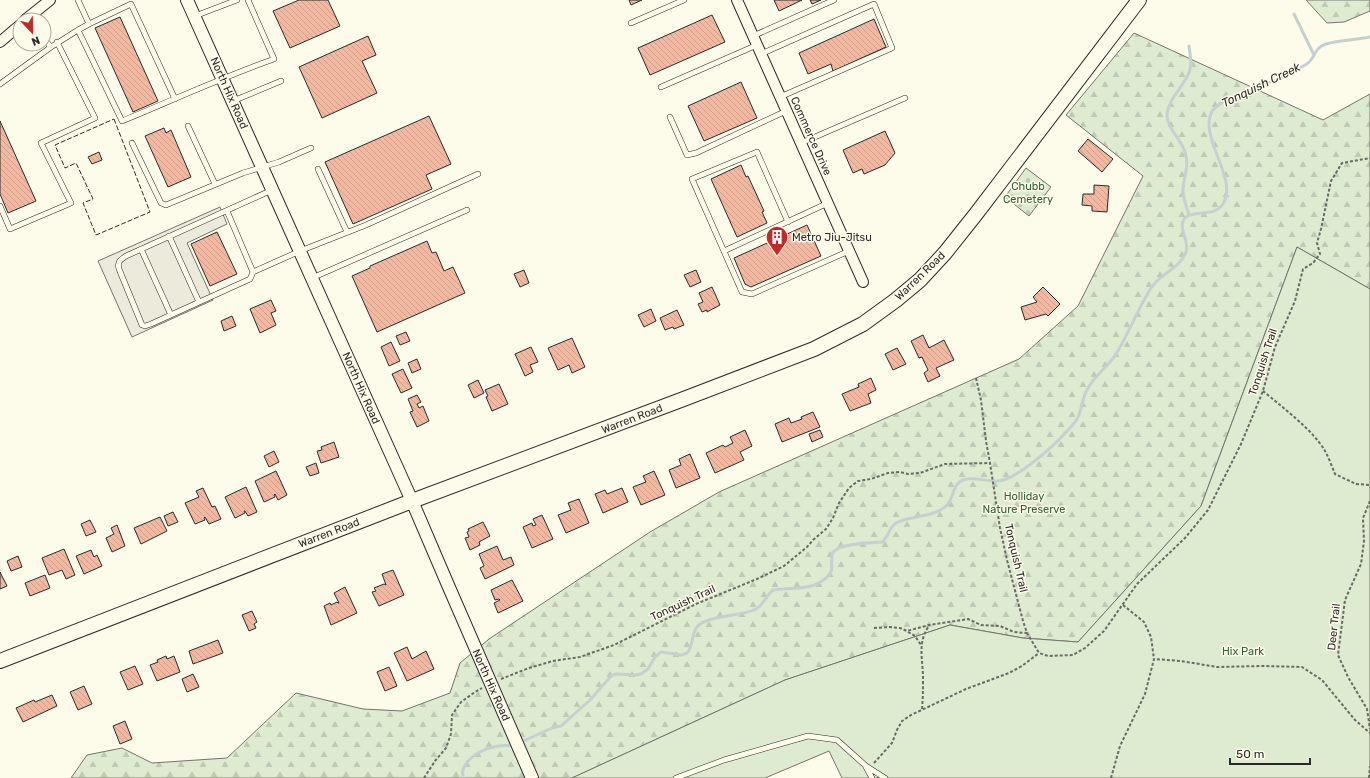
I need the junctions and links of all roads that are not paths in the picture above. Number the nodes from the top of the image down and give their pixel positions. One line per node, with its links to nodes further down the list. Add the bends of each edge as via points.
1 (50, 0): 10 (street)
2 (78, 0): 13 (lane)
3 (187, 0): 11 (street, North Hix Road)
4 (237, 0): 11 (lane)
5 (248, 0): 21 (lane, via 274,59)
6 (684, 0): 12 (lane)
7 (737, 0): 18 (street, Commerce Drive)
8 (834, 0): 18 (lane)
9 (1138, 0): 56 (main road, Warren Road, via 945,253 920,280 863,324 814,349)
10 (36, 12)
11 (194, 17): 21 (street, North Hix Road)
12 (631, 23)
13 (88, 24): 14 (lane); 27 (lane, via 131,4)
14 (78, 30): 17 (lane); 27 (lane, via 122,121)
15 (12, 32): 16 (street)
16 (0, 42)
17 (57, 42): 19 (lane); 41 (lane, via 95,118 41,143 71,203 10,229)
18 (757, 45): 24 (lane); 25 (street, Commerce Drive); 25 (lane, via 874,4 892,48)
19 (52, 46)
20 (44, 52): 23 (lane)
21 (222, 79): 27 (lane); 28 (street, North Hix Road)
22 (281, 81): 28 (lane)
23 (0, 84)
24 (661, 87)
25 (780, 97): 29 (street, Commerce Drive)
26 (905, 98): 33 (lane)
27 (175, 99)
28 (232, 102): 35 (street, North Hix Road)
29 (786, 111): 30 (lane, via 688,155); 33 (street, Commerce Drive)
30 (670, 117)
31 (188, 126): 38 (lane)
32 (132, 143): 38 (lane, via 161,203 166,205)
33 (801, 144): 40 (street, Commerce Drive)
34 (311, 148): 35 (lane)
35 (262, 167): 38 (lane); 39 (street, North Hix Road)
36 (318, 169): 45 (lane)
37 (478, 174): 45 (lane)
38 (215, 184)
39 (272, 190): 43 (lane); 48 (street, North Hix Road)
40 (828, 203): 44 (lane); 50 (street, Commerce Drive)
41 (0, 206)
42 (467, 210): 52 (lane)
43 (227, 211): 46 (lane); 51 (lane)
44 (788, 222): 49 (lane); 49 (lane, via 757,152 692,179)
45 (347, 232): 48 (lane)
46 (169, 236): 47 (lane); 54 (lane)
47 (142, 249): 55 (lane); 55 (lane, via 123,258 118,264 140,322 148,326)
48 (300, 251): 51 (lane); 52 (street, North Hix Road)
49 (724, 251): 50 (lane, via 742,292 752,294)
50 (849, 251): 53 (street, Commerce Drive)
51 (253, 272): 54 (lane, via 248,280)
52 (312, 278): 56 (street, North Hix Road)
53 (863, 282)
54 (199, 302): 55 (lane)
55 (171, 315)
56 (412, 501): 57 (main road, Warren Road); 59 (street, North Hix Road)
57 (0, 661)
58 (868, 768): 60 (lane, via 837,740 808,736 724,760); 61 (lane); 62 (lane)
59 (532, 778)
60 (676, 778)
61 (872, 778)
62 (885, 778)

